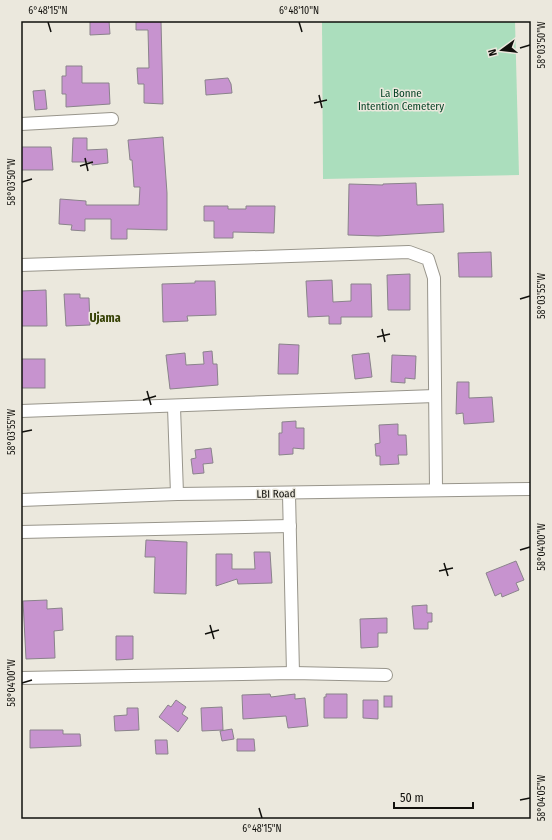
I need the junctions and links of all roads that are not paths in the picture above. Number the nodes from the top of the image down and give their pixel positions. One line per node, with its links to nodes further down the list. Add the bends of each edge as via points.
1 (112, 119): 2 (street)
2 (21, 124)
3 (21, 265): 4 (street, via 409,252 428,258 434,278)
4 (435, 396): 5 (street); 8 (street)
5 (174, 407): 6 (street); 9 (street)
6 (21, 411)
7 (531, 489): 8 (street, LBI Road)
8 (436, 490): 10 (street, LBI Road)
9 (177, 494): 10 (street, LBI Road); 11 (street, LBI Road)
10 (289, 494): 12 (street)
11 (21, 500)
12 (290, 526): 13 (street); 14 (street)
13 (21, 532)
14 (293, 673): 15 (street); 16 (street)
15 (386, 675)
16 (21, 678)

